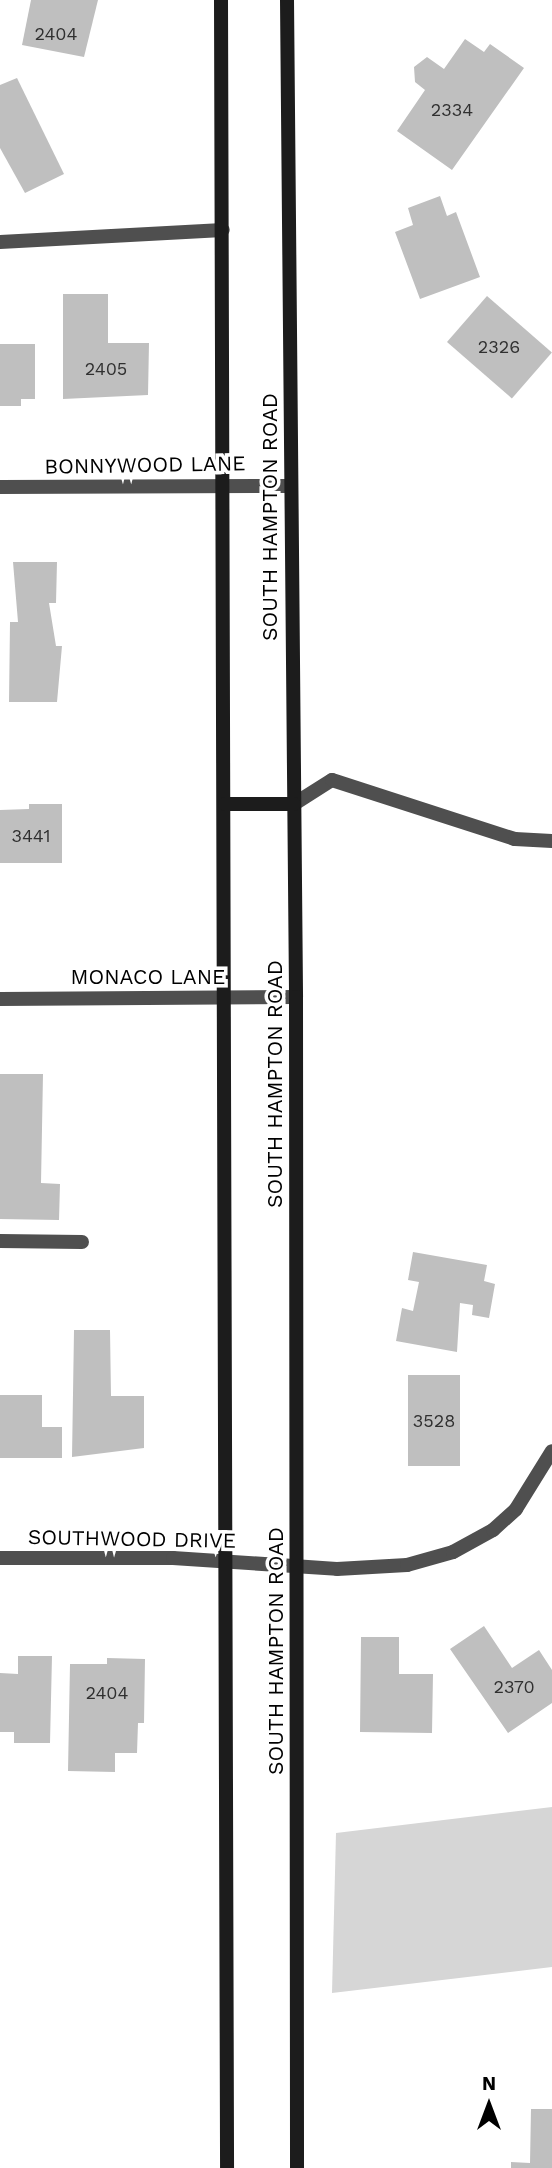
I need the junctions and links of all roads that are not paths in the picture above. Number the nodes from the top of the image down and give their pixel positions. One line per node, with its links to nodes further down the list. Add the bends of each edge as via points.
1 (221, 0): 3 (main road)
2 (287, 0): 6 (main road, SOUTH HAMPTON ROAD)
3 (223, 230): 4 (street); 5 (main road)
4 (0, 242)
5 (224, 484): 6 (street, BONNYWOOD LANE); 7 (street, BONNYWOOD LANE); 8 (main road)
6 (291, 486): 9 (main road, SOUTH HAMPTON ROAD)
7 (0, 488)
8 (225, 804): 9 (main road); 12 (main road)
9 (294, 804): 10 (street, via 332,780 515,839); 11 (main road, SOUTH HAMPTON ROAD)
10 (552, 841)
11 (296, 997): 12 (street, MONACO LANE); 19 (main road, SOUTH HAMPTON ROAD)
12 (227, 998): 13 (street, MONACO LANE); 18 (main road)
13 (0, 999)
14 (0, 1241): 15 (street)
15 (82, 1242)
16 (552, 1451): 19 (street, SOUTHWOOD DRIVE, via 516,1509 493,1530 453,1552 407,1565)
17 (0, 1558): 18 (street, SOUTHWOOD DRIVE)
18 (226, 1561): 19 (street, SOUTHWOOD DRIVE); 20 (main road)
19 (297, 1565): 21 (main road, SOUTH HAMPTON ROAD)
20 (227, 2168)
21 (297, 2168)

